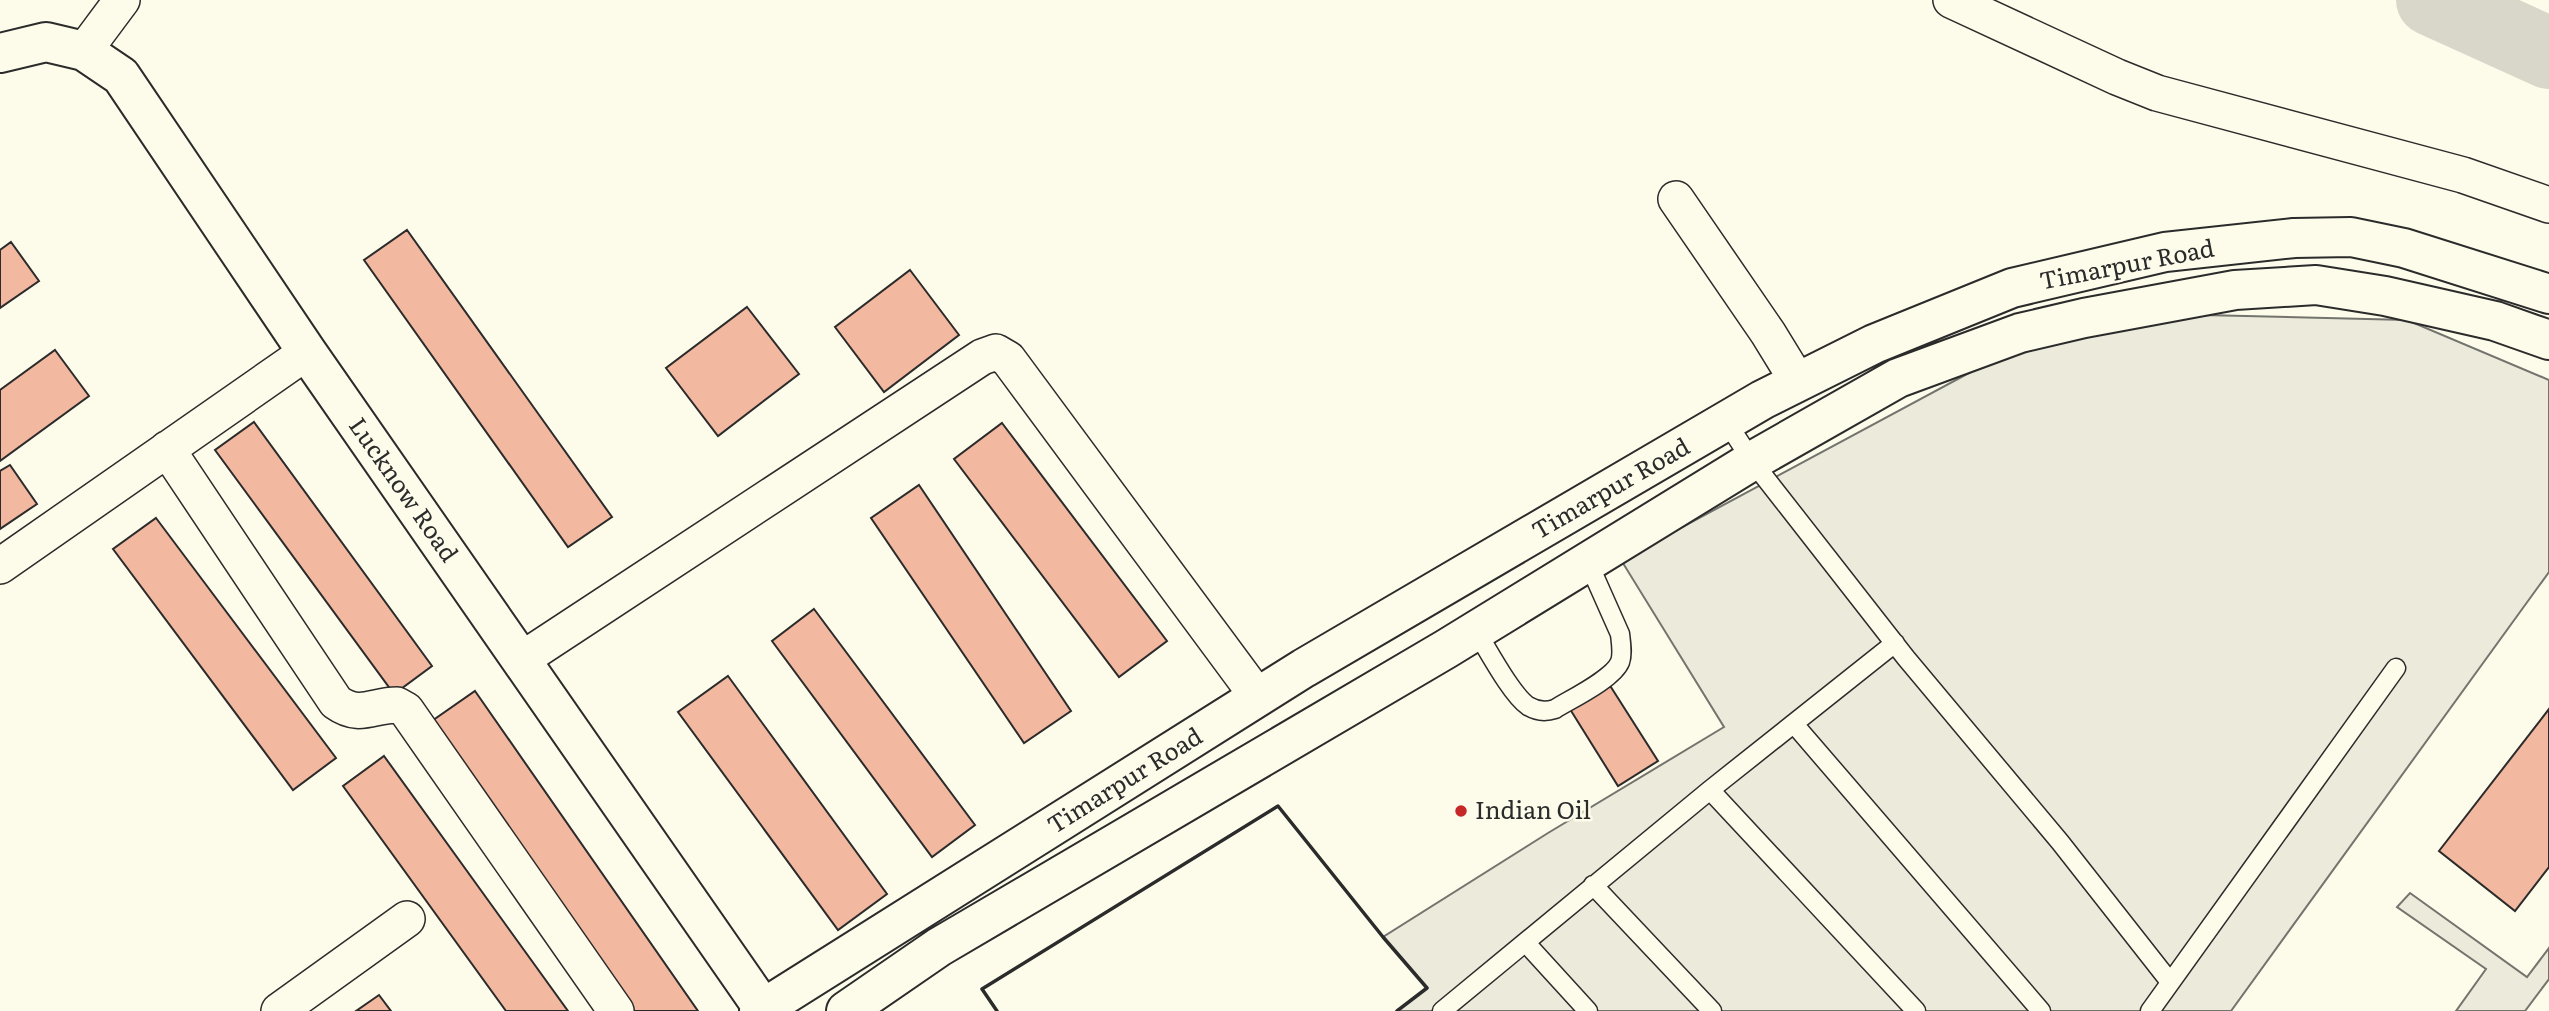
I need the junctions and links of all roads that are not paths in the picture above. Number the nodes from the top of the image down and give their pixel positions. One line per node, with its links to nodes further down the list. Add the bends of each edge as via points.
1 (122, 0): 3 (street)
2 (1951, 0): 6 (street, via 2157,93 2463,175)
3 (84, 51): 4 (street, Lucknow Road, via 46,42); 9 (street, Lucknow Road, via 121,76)
4 (0, 53)
5 (1676, 199): 10 (street)
6 (2549, 205)
7 (2549, 294): 10 (street, Timarpur Road, via 2404,248 2351,237 2294,238 2178,251 2012,288 1874,344)
8 (2549, 341): 13 (street, Timarpur Road, via 2495,321 2373,294 2316,285 2235,290 2020,333 1898,377)
9 (307, 352): 12 (street); 18 (street, Lucknow Road)
10 (1798, 382): 11 (street, Timarpur Road)
11 (1726, 421): 13 (lane); 20 (street, Timarpur Road)
12 (167, 449): 15 (street); 29 (street, via 336,702 348,710 397,705 406,710)
13 (1752, 461): 14 (street, Timarpur Road); 17 (lane)
14 (1588, 562): 16 (street, Timarpur Road); 16 (lane, via 1620,634 1620,661 1613,672 1555,709 1547,712 1529,707)
15 (0, 566)
16 (1476, 631): 30 (street, Timarpur Road, via 939,947)
17 (1895, 643): 21 (lane); 26 (lane)
18 (521, 660): 20 (street, via 996,352 1008,359); 27 (street, Lucknow Road)
19 (2396, 668): 26 (lane)
20 (1258, 697): 27 (street, Timarpur Road)
21 (1794, 724): 22 (lane); 35 (lane)
22 (1710, 790): 23 (lane); 34 (lane)
23 (1593, 885): 25 (lane); 33 (lane)
24 (407, 919): 28 (street)
25 (1526, 943): 31 (lane); 32 (lane)
26 (2171, 982): 36 (lane)
27 (762, 1010)
28 (279, 1011)
29 (616, 1011)
30 (846, 1011)
31 (1442, 1011)
32 (1588, 1011)
33 (1712, 1011)
34 (1916, 1011)
35 (2041, 1011)
36 (2150, 1011)

